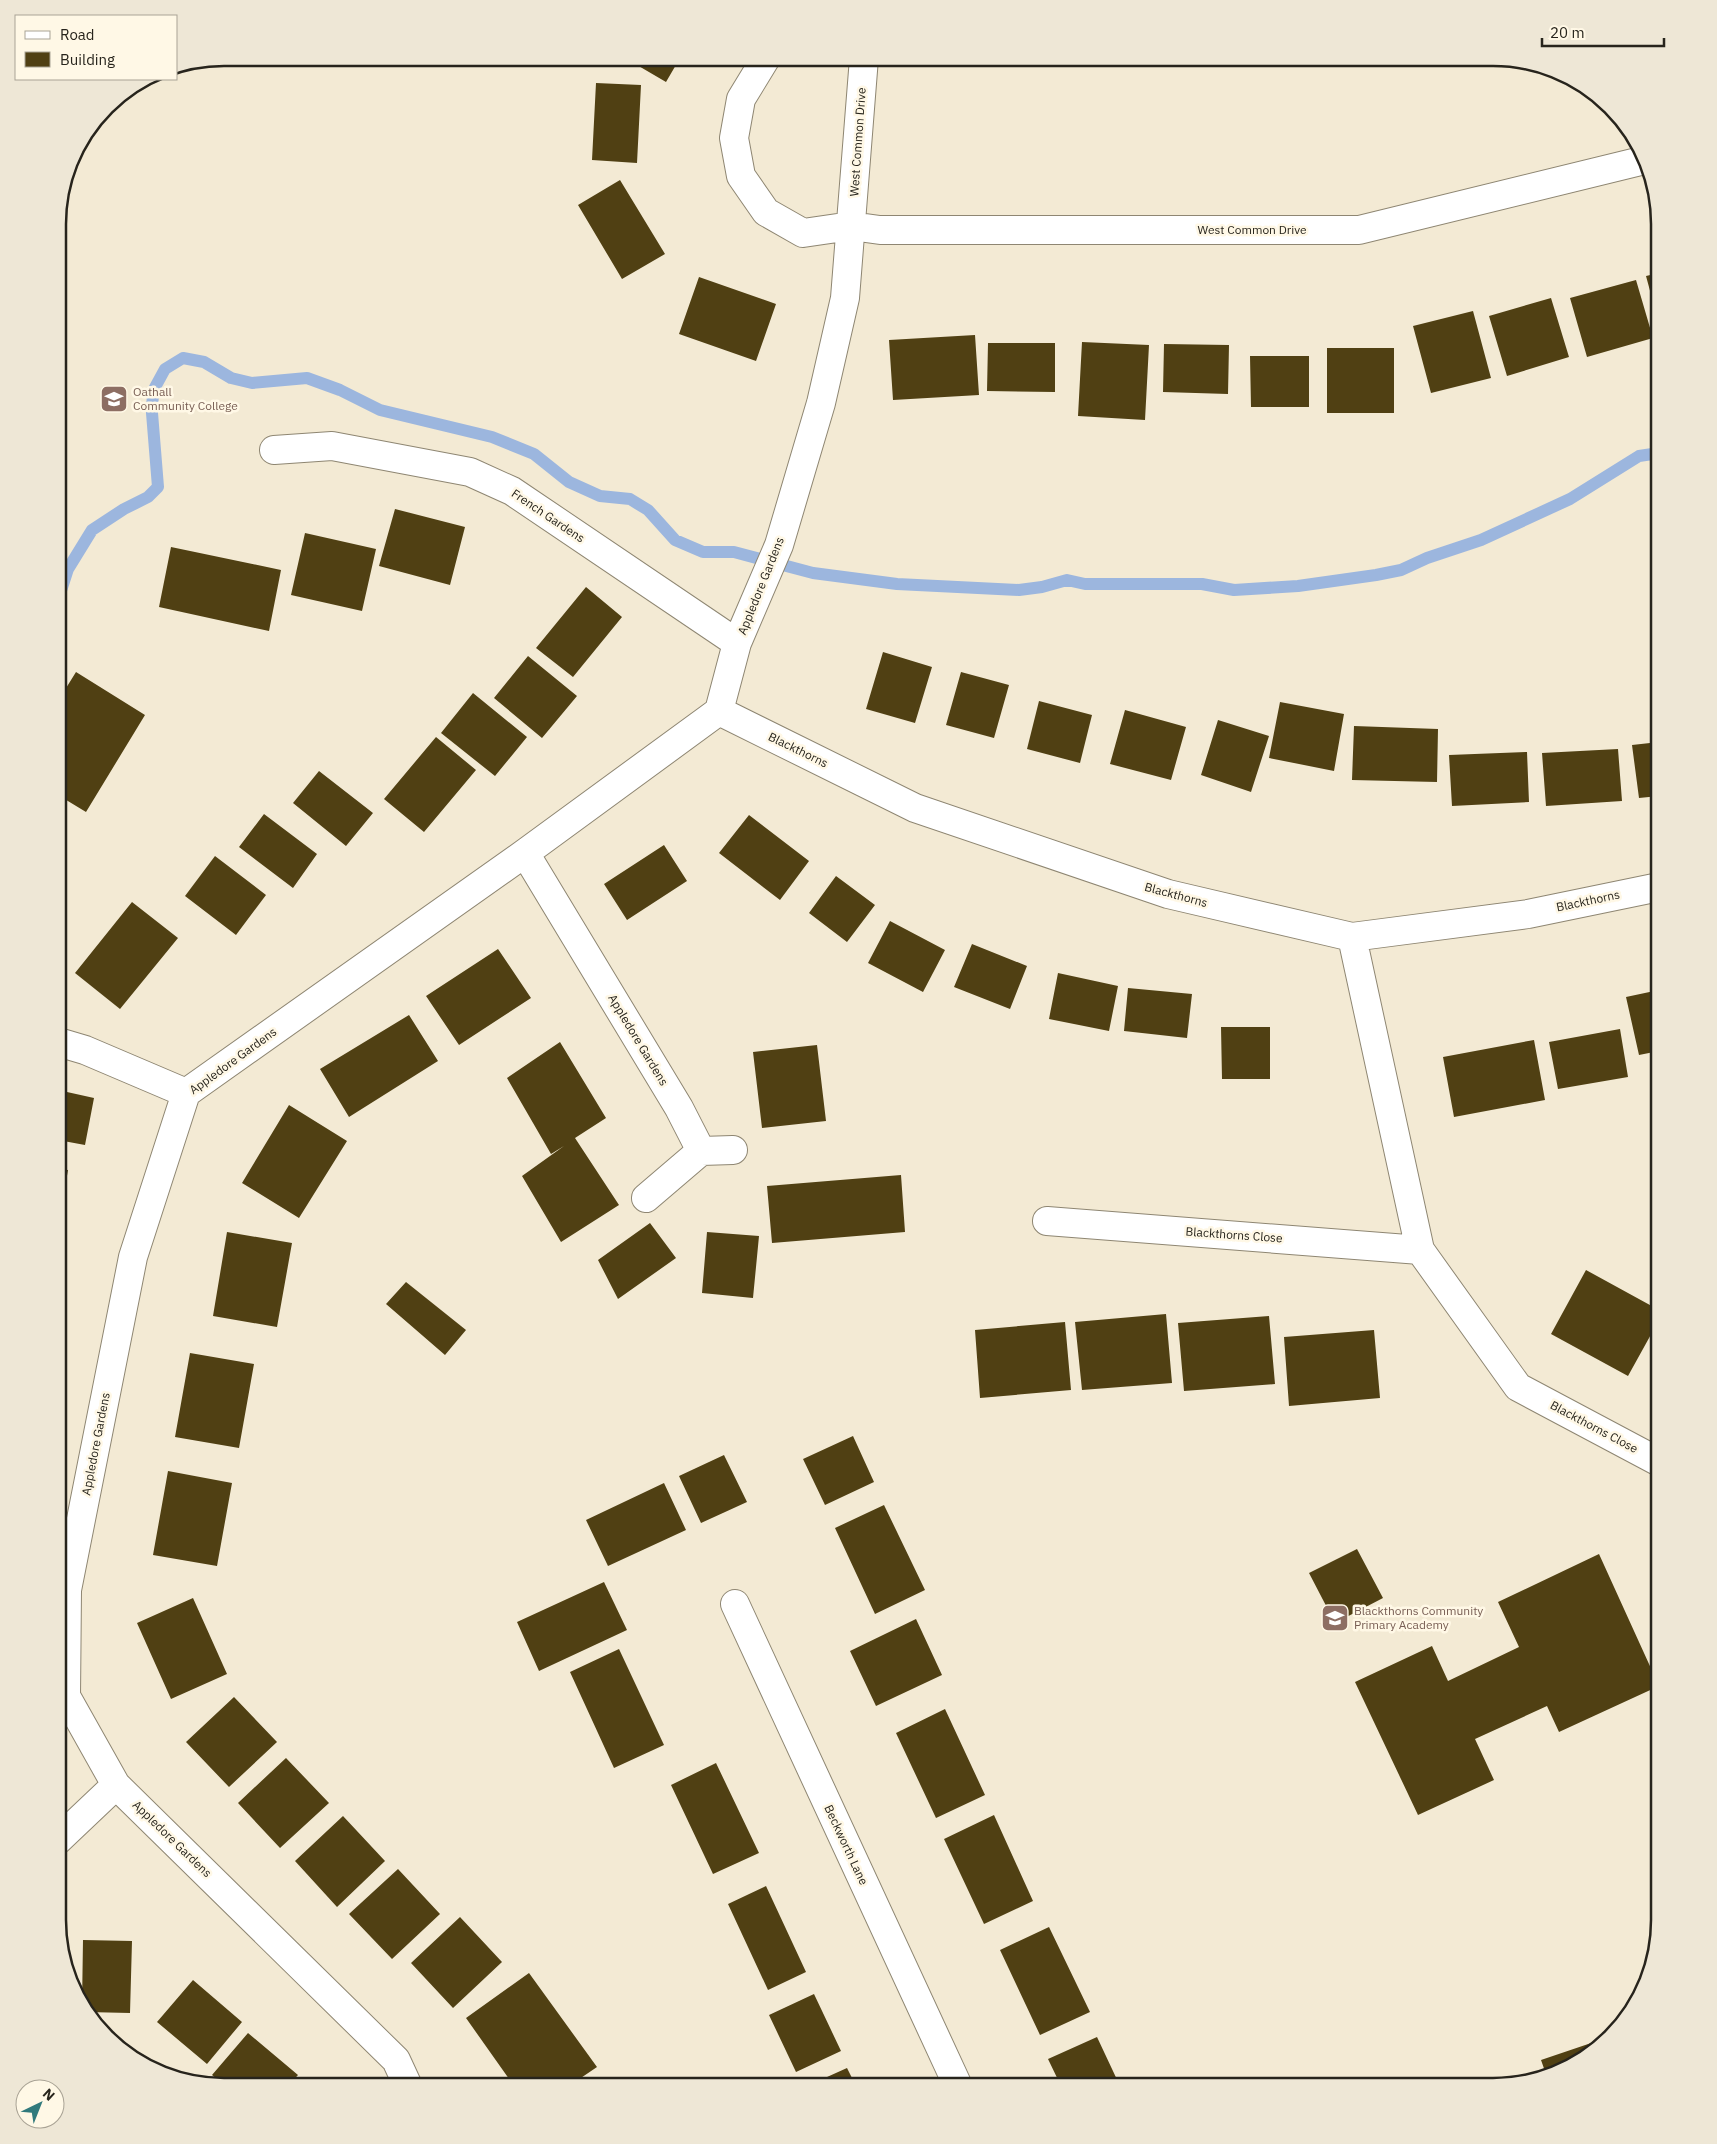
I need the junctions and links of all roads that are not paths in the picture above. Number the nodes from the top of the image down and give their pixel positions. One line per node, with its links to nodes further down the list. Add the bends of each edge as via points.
1 (761, 66): 4 (street, West Common Drive, via 741,99 734,138 741,176 766,212 803,233)
2 (863, 66): 4 (street, West Common Drive)
3 (1637, 162): 4 (street, West Common Drive, via 1359,230 880,230)
4 (852, 226): 6 (street, Appledore Gardens, via 845,298 821,403 779,545)
5 (274, 450): 6 (street, French Gardens, via 332,446 470,472 512,491)
6 (737, 643): 7 (street, Appledore Gardens)
7 (719, 711): 8 (street, Appledore Gardens); 10 (street, Blackthorns, via 915,808 1168,894)
8 (525, 853): 12 (street, Appledore Gardens); 14 (street, Appledore Gardens, via 679,1108)
9 (1651, 889): 10 (street, Blackthorns, via 1528,914)
10 (1352, 937): 17 (street, Blackthorns Close)
11 (67, 1045): 12 (street)
12 (186, 1093): 20 (street, Appledore Gardens, via 133,1257 67,1590)
13 (733, 1150): 14 (street)
14 (701, 1151): 15 (street)
15 (646, 1198)
16 (1047, 1221): 17 (street, Blackthorns Close)
17 (1420, 1250): 18 (street, Blackthorns Close, via 1518,1387)
18 (1651, 1457)
19 (734, 1604): 25 (street, Beckworth Lane)
20 (66, 1681)
21 (66, 1696): 22 (street, Appledore Gardens)
22 (116, 1785): 23 (street); 24 (street, Appledore Gardens, via 396,2060)
23 (66, 1832)
24 (404, 2078)
25 (954, 2078)

